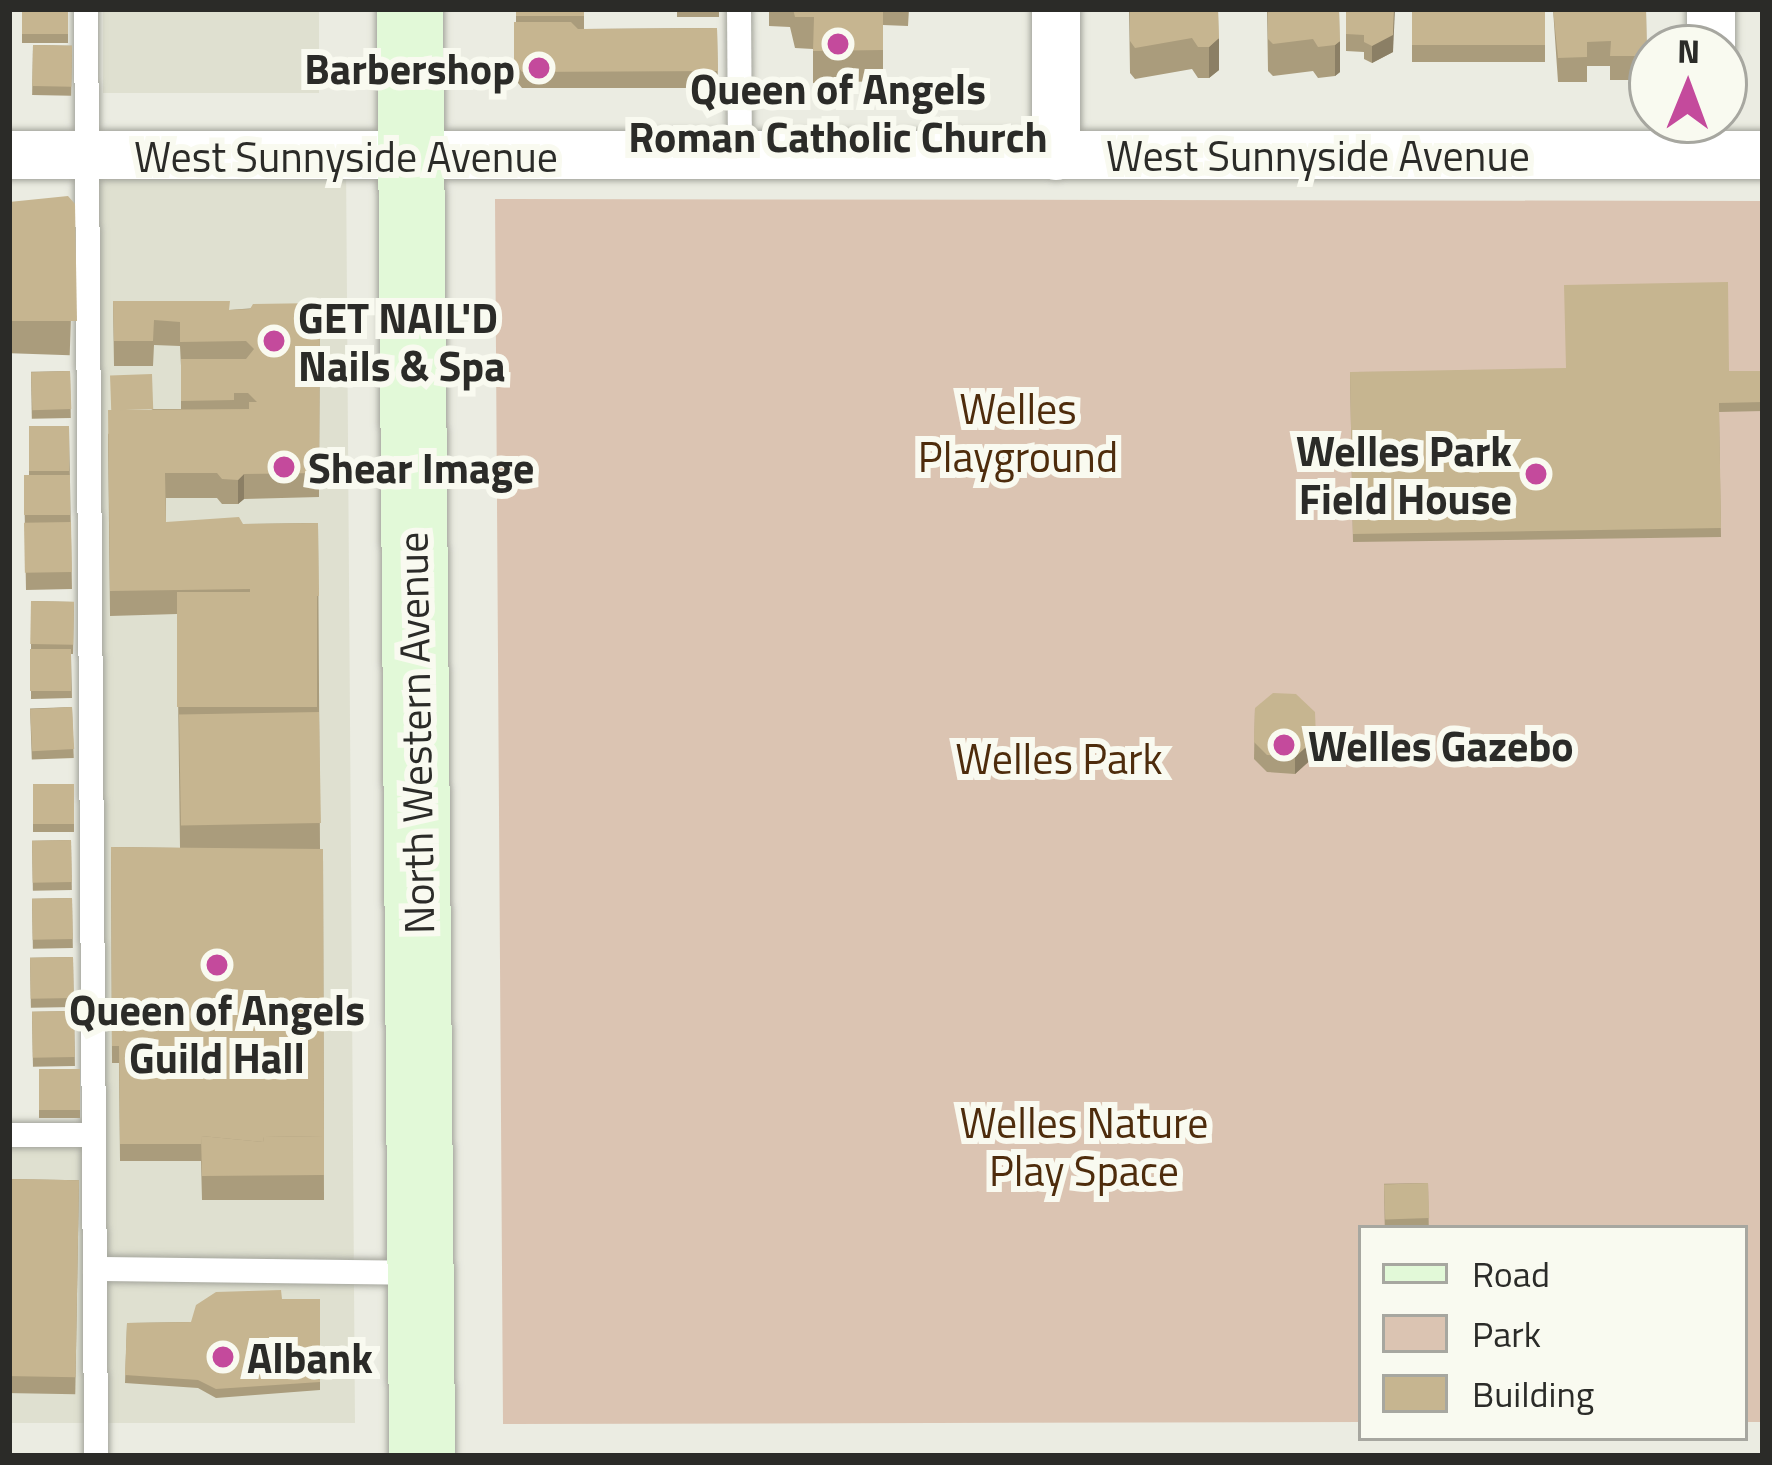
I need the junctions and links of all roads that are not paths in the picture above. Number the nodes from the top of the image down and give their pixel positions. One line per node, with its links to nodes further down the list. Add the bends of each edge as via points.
1 (86, 9): 8 (lane)
2 (410, 9): 10 (main road, North Western Avenue)
3 (739, 9): 11 (lane)
4 (1056, 9): 12 (street)
5 (1628, 140): 12 (street, West Sunnyside Avenue)
6 (1730, 144): 9 (street, West Sunnyside Avenue)
7 (9, 155): 8 (street, West Sunnyside Avenue)
8 (87, 155): 10 (street, West Sunnyside Avenue); 14 (lane)
9 (1763, 155)
10 (410, 156): 11 (street, West Sunnyside Avenue); 16 (main road, North Western Avenue)
11 (740, 156): 12 (street, West Sunnyside Avenue)
12 (1056, 156)
13 (9, 1135): 14 (lane)
14 (94, 1135): 15 (lane)
15 (95, 1269): 16 (lane); 17 (lane)
16 (421, 1273): 18 (main road, North Western Avenue)
17 (96, 1456)
18 (422, 1456)

